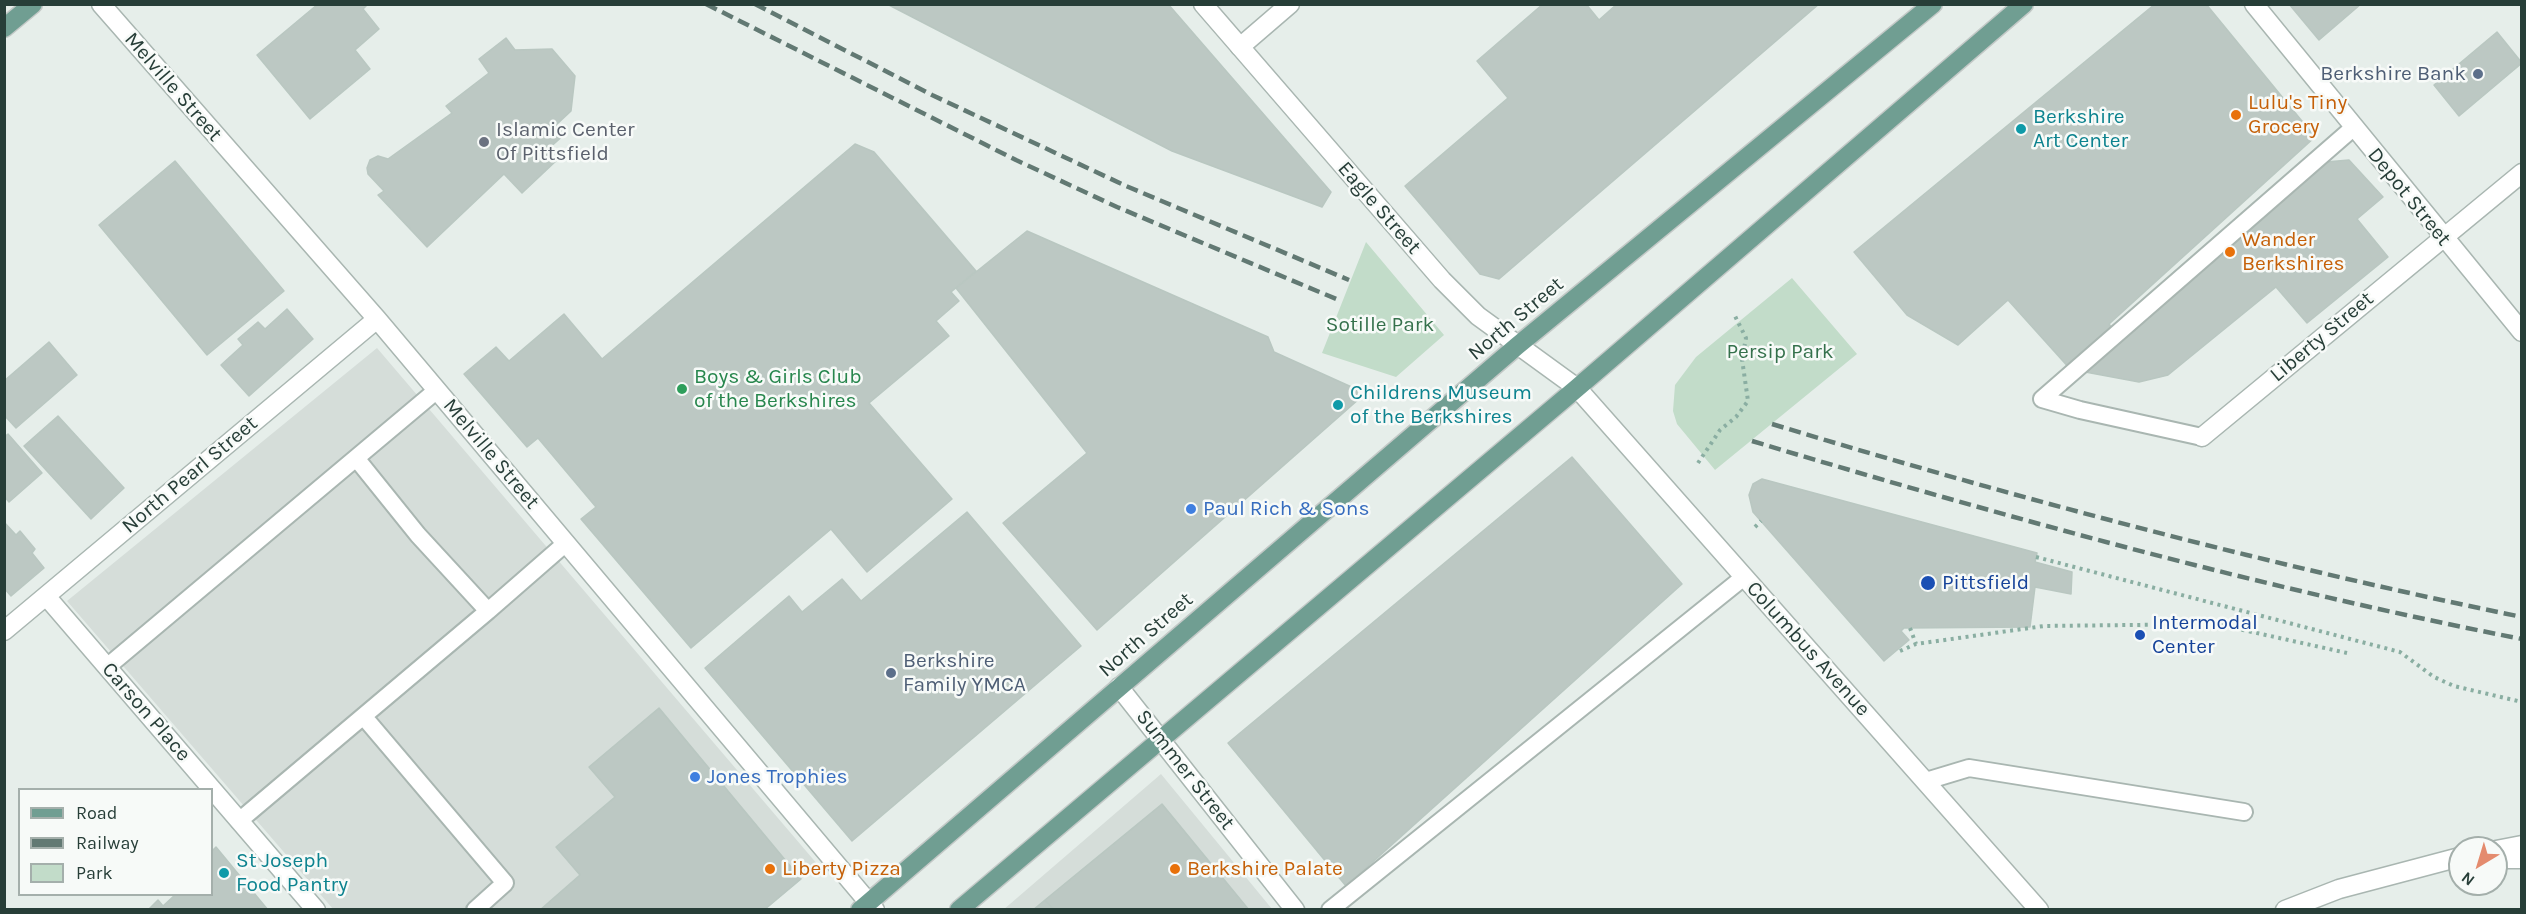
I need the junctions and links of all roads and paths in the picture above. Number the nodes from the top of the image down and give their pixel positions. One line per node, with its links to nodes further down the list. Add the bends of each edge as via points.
1 (33, 4): 8 (main road)
2 (101, 4): 14 (street, Melville Street)
3 (1203, 4): 9 (street, Eagle Street)
4 (1290, 4): 9 (street)
5 (1933, 4): 16 (main road, North Street)
6 (2024, 4): 17 (main road)
7 (2254, 4): 10 (street, Depot Street)
8 (4, 28)
9 (1240, 47): 16 (street, Eagle Street, via 1442,280 1478,316)
10 (2353, 128): 12 (street, Depot Street); 19 (lane, via 2042,399)
11 (2522, 173): 12 (street, Liberty Street)
12 (2442, 237): 15 (street, Depot Street); 19 (street, Liberty Street)
13 (1735, 316): 21 (path, via 1746,338 1742,359 1748,401 1720,430)
14 (377, 319): 18 (street, Melville Street); 27 (street, North Pearl Street)
15 (2522, 332)
16 (1517, 346): 17 (street, Eagle Street); 35 (main road, North Street)
17 (1578, 388): 26 (street, Columbus Avenue); 38 (main road)
18 (436, 390): 20 (lane); 24 (street, Melville Street)
19 (2202, 437)
20 (356, 458): 28 (lane, via 418,535); 34 (lane)
21 (1698, 463)
22 (1761, 521): 23 (path)
23 (1755, 528)
24 (566, 543): 28 (lane); 45 (street, Melville Street)
25 (2036, 557): 36 (path, via 2400,652 2434,677 2454,686)
26 (1744, 577): 39 (street, Columbus Avenue); 50 (lane)
27 (46, 596): 30 (street, North Pearl Street); 34 (street, Carson Place)
28 (488, 611): 37 (lane)
29 (1910, 628): 31 (path)
30 (4, 631)
31 (1916, 644): 32 (path); 33 (path, via 2044,626 2216,624)
32 (1899, 651)
33 (2347, 653)
34 (107, 667): 40 (street, Carson Place)
35 (1119, 687): 38 (street, Summer Street); 45 (main road, North Street)
36 (2522, 702)
37 (364, 717): 43 (lane); 47 (lane, via 505,883)
38 (1161, 738): 48 (main road); 49 (street, Summer Street)
39 (1926, 781): 42 (lane, via 1969,768); 51 (street, Columbus Avenue)
40 (211, 788)
41 (213, 791): 43 (street, Carson Place)
42 (2244, 812)
43 (239, 821): 46 (street, Carson Place)
44 (2448, 860): 52 (street, via 2338,889)
45 (868, 907)
46 (316, 909)
47 (475, 909)
48 (959, 909)
49 (1294, 909)
50 (1330, 909)
51 (2040, 909)
52 (2284, 909)

